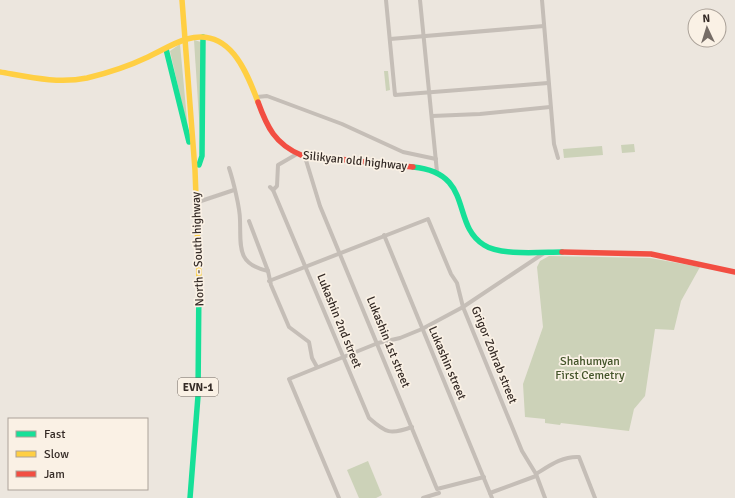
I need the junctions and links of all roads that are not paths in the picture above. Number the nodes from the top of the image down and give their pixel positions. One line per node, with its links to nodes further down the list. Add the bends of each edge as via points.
1 (182, 0): 6 (main road, North - South highway / EVN-1)
2 (186, 0): 6 (main road, North - South highway / EVN-1)
3 (386, 0): 10 (street)
4 (420, 0): 9 (street)
5 (542, 0): 7 (street)
6 (186, 16): 12 (main road, North - South highway / EVN-1)
7 (544, 26): 9 (street); 14 (street)
8 (202, 37): 11 (main road, via 194,37); 16 (main road, Silikyan old highway, via 217,40 234,55 248,76); 24 (main road, via 202,146)
9 (423, 37): 10 (street); 15 (street)
10 (390, 39): 15 (street, via 395,95)
11 (166, 49): 13 (main road, via 139,62 74,80 55,80); 19 (main road)
12 (188, 55): 19 (main road, North - South highway / EVN-1); 24 (main road, North - South highway / EVN-1)
13 (0, 72)
14 (548, 83): 15 (street); 17 (street)
15 (429, 92): 18 (street)
16 (257, 97): 20 (main road, Silikyan old highway, via 276,140); 23 (street, via 267,96 342,124 403,152)
17 (550, 107): 18 (street); 22 (street)
18 (432, 116): 23 (street)
19 (194, 152): 47 (main road, North - South highway / EVN-1, via 199,330)
20 (297, 154): 21 (main road, Silikyan old highway); 33 (street, Lukashin 2nd street, via 278,165 276,186 271,189)
21 (305, 157): 26 (main road, Silikyan old highway, via 423,168); 31 (street, Lukashin 1st street, via 320,206)
22 (558, 158)
23 (436, 160): 26 (street)
24 (199, 165): 28 (main road, North - South highway / EVN-1)
25 (229, 168): 27 (street)
26 (437, 172): 32 (main road, Silikyan old highway, via 444,175 452,185 462,204 473,236 483,247 498,251)
27 (234, 190): 28 (street); 34 (street, via 240,220 242,254 254,268)
28 (201, 201): 48 (main road, North - South highway / EVN-1, via 203,354)
29 (250, 221): 34 (street)
30 (384, 235): 31 (street); 37 (street, Grigor Zohrab street, via 428,219 451,274 458,283); 38 (street, Lukashin street)
31 (340, 252): 33 (street); 39 (street, Lukashin 1st street)
32 (544, 253): 35 (main road, Silikyan old highway, via 651,254); 37 (street)
33 (306, 266): 36 (street); 40 (street, Lukashin 2nd street)
34 (268, 271): 36 (street)
35 (735, 272)
36 (269, 281): 41 (street, via 289,327 309,342 312,358)
37 (463, 307): 38 (street); 43 (street, Grigor Zohrab street, via 522,451)
38 (422, 329): 39 (street); 44 (street, Lukashin street)
39 (378, 343): 40 (street); 42 (street, Lukashin 1st street)
40 (344, 359): 41 (street); 42 (street, Lukashin 2nd street, via 369,418 389,432 395,433)
41 (317, 367): 49 (street, via 289,379)
42 (412, 428): 45 (street, Lukashin 1st street)
43 (536, 475): 46 (street); 53 (street, Grigor Zohrab street); 54 (street, via 556,462 579,457)
44 (484, 477): 45 (street); 46 (street, Lukashin street)
45 (438, 491): 50 (street); 51 (street, Lukashin 1st street)
46 (490, 493): 52 (street, Lukashin street)
47 (190, 498)
48 (194, 498)
49 (339, 498)
50 (423, 498)
51 (441, 498)
52 (492, 498)
53 (545, 498)
54 (595, 498)

